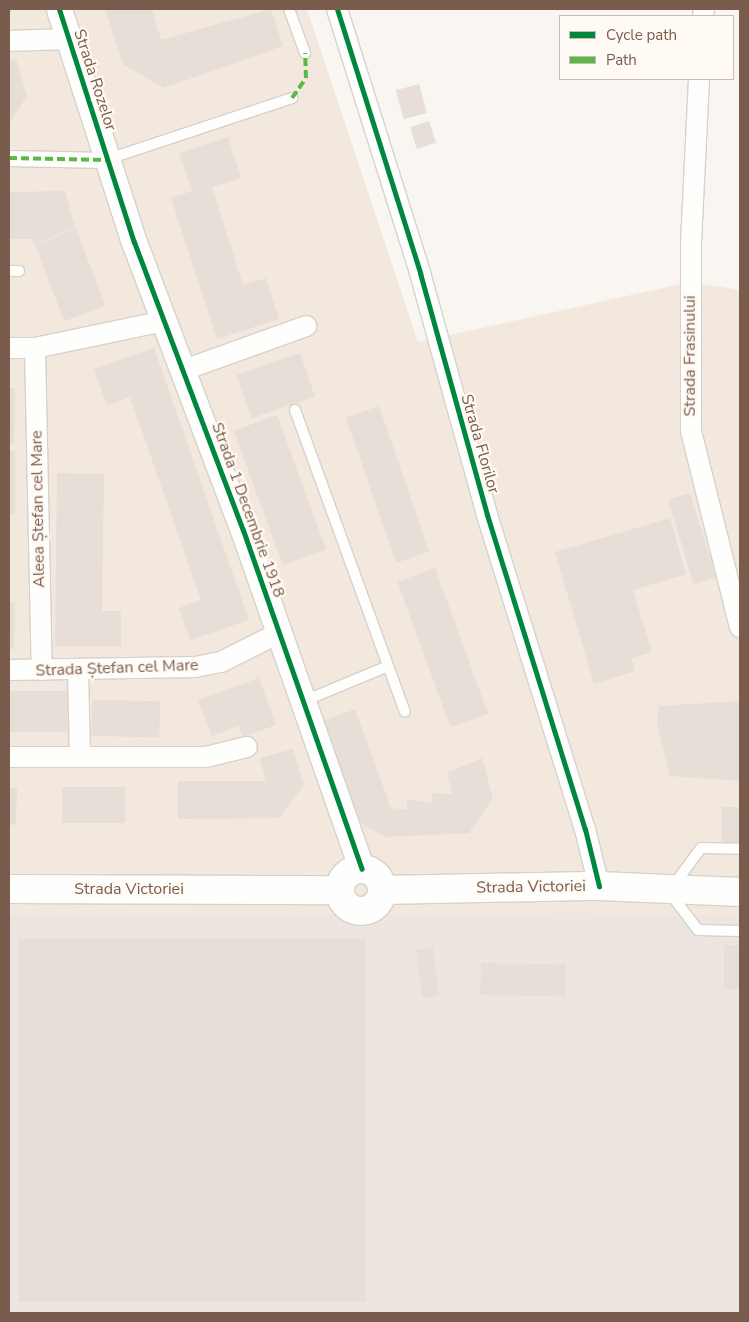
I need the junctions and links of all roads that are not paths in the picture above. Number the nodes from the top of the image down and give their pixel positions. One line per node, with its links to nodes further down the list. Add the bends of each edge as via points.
1 (59, 9): 4 (street, Strada Rozelor)
2 (289, 9): 6 (lane)
3 (337, 9): 30 (street, Strada Florilor, via 420,273 487,515 586,829)
4 (68, 40): 5 (street); 10 (street, Strada Rozelor)
5 (9, 41)
6 (305, 53)
7 (699, 80): 17 (street, Strada Frasinului, via 691,244 691,431)
8 (292, 98): 10 (lane)
9 (9, 158): 10 (street)
10 (107, 160): 11 (street, Strada 1 Decembrie 1918)
11 (164, 321): 14 (street); 15 (street, Strada 1 Decembrie 1918)
12 (306, 326): 15 (street)
13 (9, 348): 14 (street)
14 (35, 348): 21 (street, Aleea Ștefan cel Mare)
15 (184, 370): 18 (street, Strada 1 Decembrie 1918)
16 (294, 410): 19 (lane)
17 (740, 627)
18 (279, 633): 22 (street, Strada Ștefan cel Mare, via 221,662 195,668); 23 (street, Strada 1 Decembrie 1918)
19 (388, 666): 23 (lane); 24 (lane)
20 (9, 670): 21 (street, Strada Ștefan cel Mare)
21 (42, 670): 22 (street, Strada Ștefan cel Mare)
22 (78, 670): 27 (street)
23 (303, 701): 29 (street, Strada 1 Decembrie 1918)
24 (405, 712)
25 (247, 747): 27 (street, via 206,757)
26 (9, 757): 27 (street)
27 (80, 757)
28 (740, 849): 31 (lane, via 701,848)
29 (362, 869): 33 (main road, via 349,873); 34 (main road, via 378,878)
30 (599, 886): 31 (main road, Strada Victoriei); 34 (main road, Strada Victoriei)
31 (668, 888): 35 (main road, Strada Victoriei); 36 (lane, via 698,930)
32 (9, 889): 33 (main road, Strada Victoriei)
33 (340, 890): 34 (main road, via 345,902 362,910 374,906)
34 (382, 890)
35 (740, 892)
36 (740, 931)

